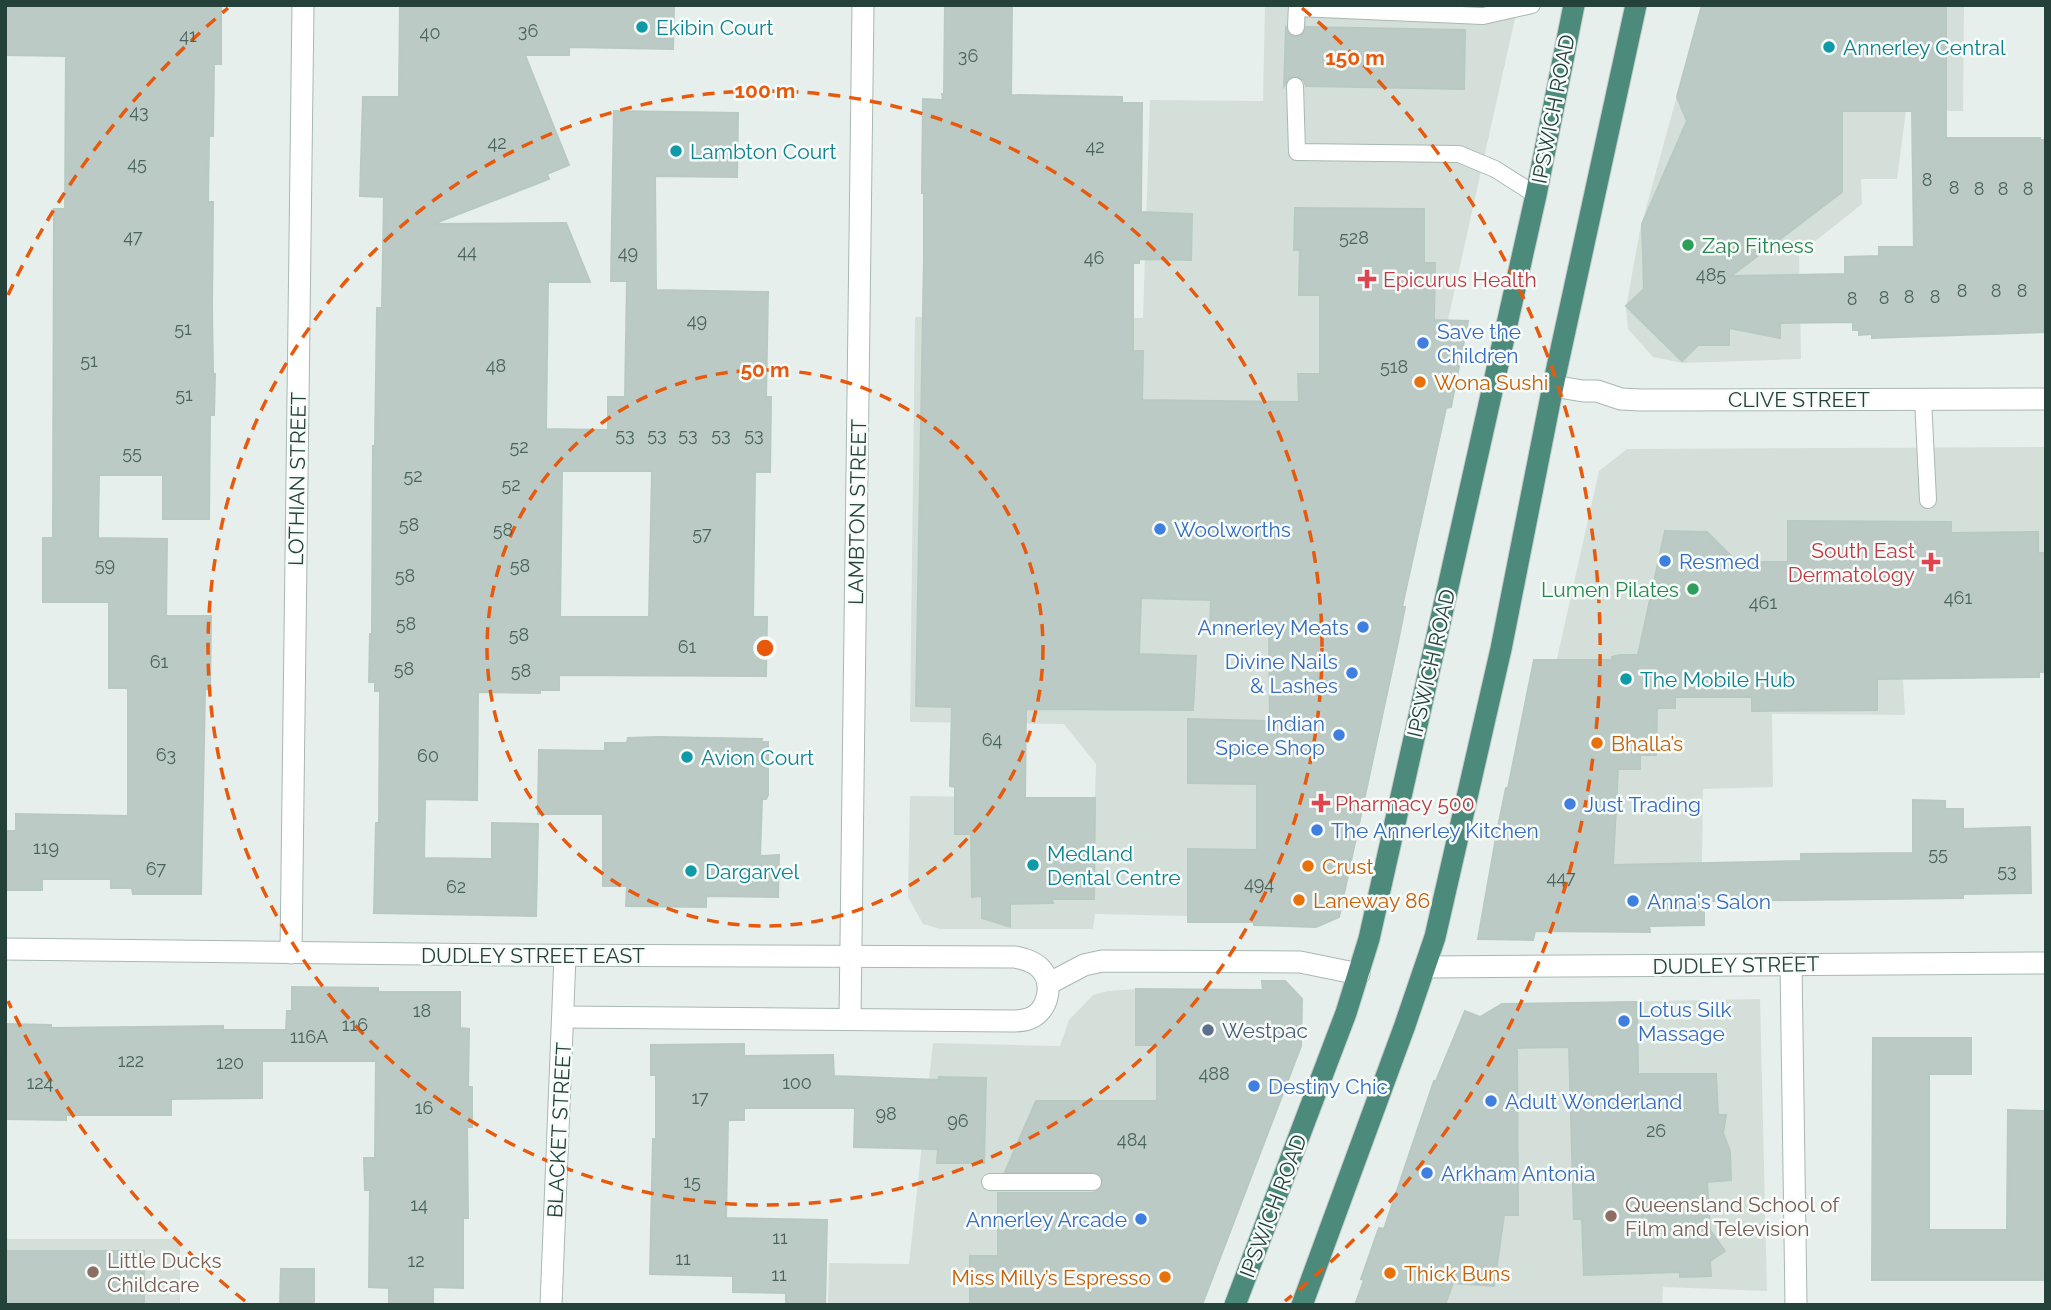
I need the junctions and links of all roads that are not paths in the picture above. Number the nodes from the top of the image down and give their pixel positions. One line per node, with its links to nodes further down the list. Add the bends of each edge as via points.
1 (303, 5): 15 (street, LOTHIAN STREET)
2 (863, 5): 17 (street, LAMBTON STREET)
3 (1532, 5): 6 (lane, via 1483,16)
4 (1574, 5): 9 (highway, IPSWICH ROAD)
5 (1636, 5): 10 (highway)
6 (1297, 6): 7 (lane)
7 (1296, 27)
8 (1295, 86): 9 (lane, via 1297,152 1459,154 1495,169)
9 (1536, 195): 21 (highway, IPSWICH ROAD)
10 (1553, 386): 11 (street, CLIVE STREET, via 1641,400); 20 (highway, via 1501,649)
11 (1923, 399): 12 (street, CLIVE STREET); 13 (lane)
12 (2046, 399)
13 (1928, 500)
14 (5, 949): 15 (street, DUDLEY STREET EAST)
15 (291, 953): 16 (street, DUDLEY STREET EAST)
16 (565, 956): 17 (street, DUDLEY STREET EAST); 23 (street, BLACKET STREET)
17 (851, 957): 22 (street, DUDLEY STREET EAST, via 1015,957 1039,967); 24 (street, LAMBTON STREET)
18 (2046, 963): 19 (street, DUDLEY STREET)
19 (1791, 964): 20 (street, DUDLEY STREET); 30 (street)
20 (1426, 967): 29 (highway)
21 (1359, 974): 22 (street, via 1300,962 1102,961); 28 (highway, IPSWICH ROAD)
22 (1048, 984): 24 (street, via 1042,1011 1027,1020)
23 (564, 1017): 24 (street); 27 (street, BLACKET STREET)
24 (850, 1019)
25 (990, 1182): 26 (lane)
26 (1093, 1182)
27 (551, 1305)
28 (1235, 1305)
29 (1302, 1305)
30 (1796, 1305)

